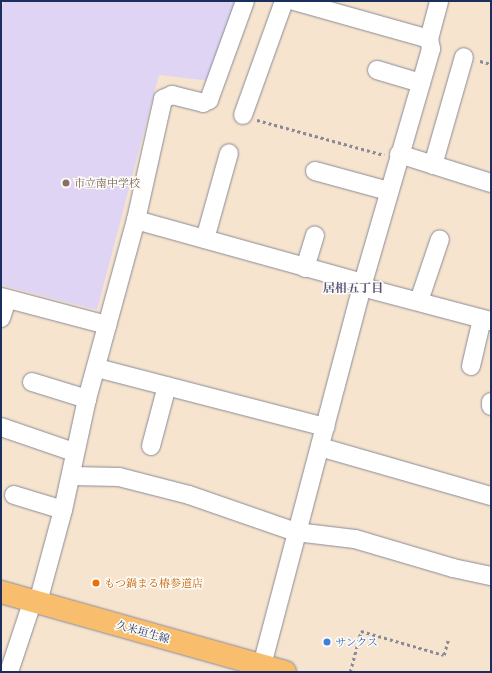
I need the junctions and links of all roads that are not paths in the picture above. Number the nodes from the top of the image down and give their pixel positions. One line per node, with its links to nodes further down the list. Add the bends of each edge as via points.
1 (246, 1): 16 (street, via 209,100 203,102 172,95 163,99)
2 (284, 1): 9 (street)
3 (294, 1): 5 (street)
4 (439, 1): 5 (street)
5 (429, 39): 8 (street, via 430,49)
6 (464, 57): 12 (street)
7 (377, 70): 8 (street)
8 (421, 83): 11 (street)
9 (243, 115)
10 (229, 153): 18 (street)
11 (398, 156): 12 (street); 15 (street)
12 (433, 165): 14 (street)
13 (315, 171): 15 (street)
14 (491, 183)
15 (388, 191): 21 (street)
16 (136, 220): 18 (street); 26 (street)
17 (315, 235): 20 (street)
18 (204, 239): 20 (street)
19 (440, 239): 23 (street)
20 (305, 268): 21 (street)
21 (362, 285): 23 (street); 35 (street)
22 (4, 298): 24 (street); 26 (street)
23 (419, 301): 25 (street)
24 (1, 318)
25 (487, 320): 27 (street)
26 (107, 325): 28 (street)
27 (471, 366)
28 (97, 368): 30 (street); 31 (street)
29 (32, 382): 31 (street)
30 (167, 386): 35 (street); 36 (street)
31 (87, 399): 38 (street)
32 (491, 402): 33 (street)
33 (491, 406)
34 (1, 427): 38 (street)
35 (325, 427): 37 (street)
36 (151, 446)
37 (320, 447): 41 (street); 43 (street)
38 (74, 452): 39 (street)
39 (71, 476): 42 (street); 43 (street, via 119,477 189,494)
40 (14, 495): 42 (street)
41 (491, 496)
42 (63, 510): 46 (street)
43 (296, 532): 44 (street, via 355,539 453,568); 47 (street)
44 (491, 576)
45 (1, 592): 46 (main road, 久米垣生線)
46 (35, 601): 47 (main road, 久米垣生線); 48 (street)
47 (257, 667): 49 (main road, 久米垣生線)
48 (9, 672)
49 (285, 672)

